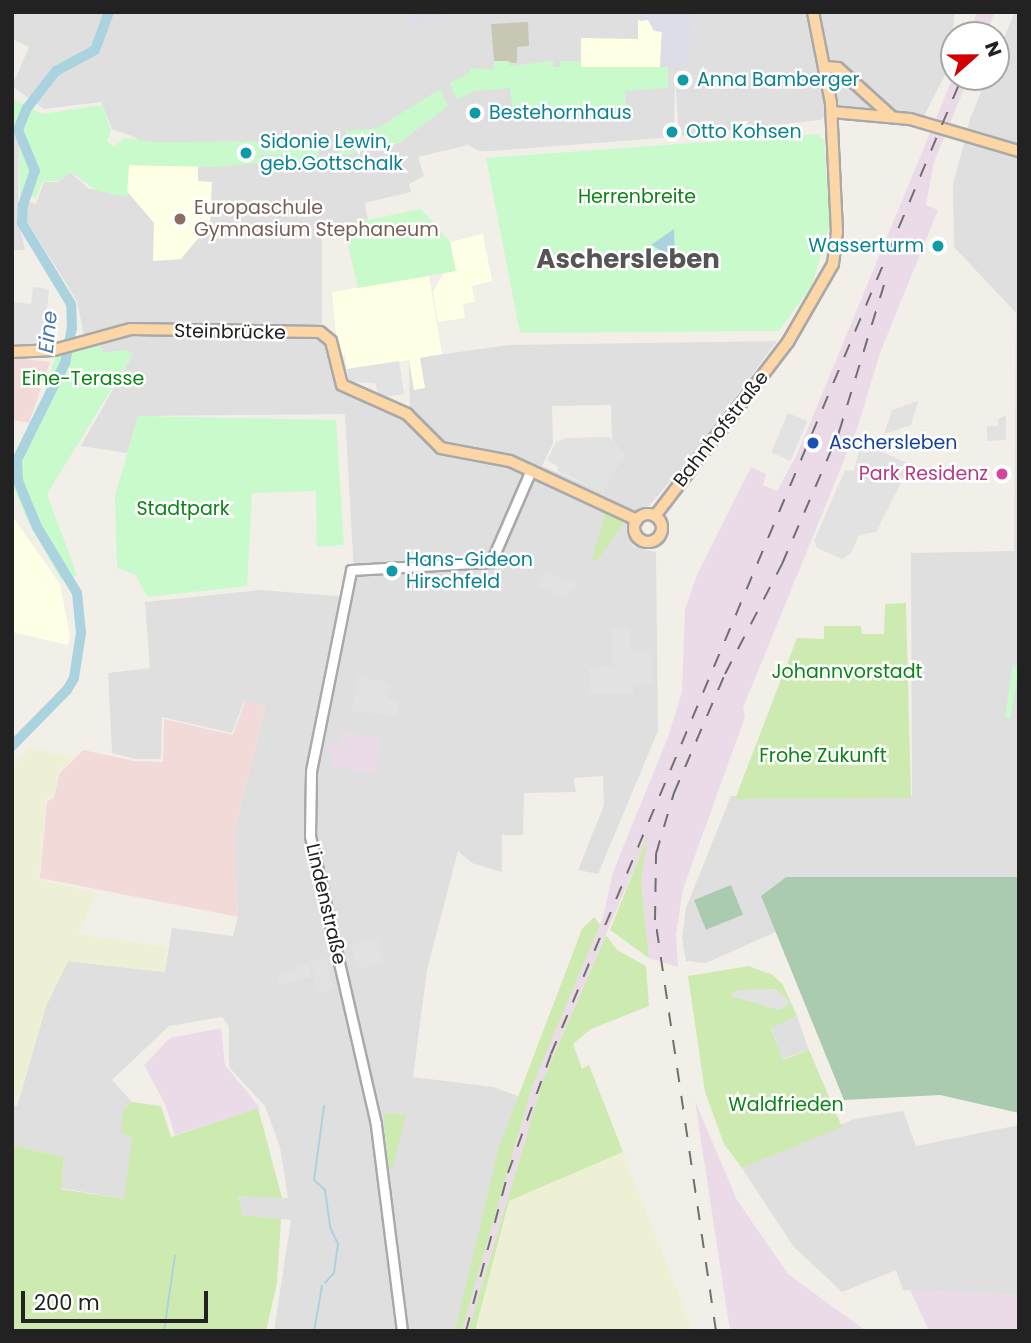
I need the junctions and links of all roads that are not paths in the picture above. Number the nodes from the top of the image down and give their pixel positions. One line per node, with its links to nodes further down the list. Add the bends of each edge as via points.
1 (813, 12): 2 (main road)
2 (824, 67): 3 (main road, via 838,68); 4 (main road)
3 (870, 99): 5 (main road, via 870,109); 6 (main road)
4 (832, 112): 5 (main road); 10 (main road, Bahnhofstraße, via 835,257 788,342)
5 (864, 114): 6 (main road)
6 (890, 115): 7 (main road)
7 (1019, 151)
8 (12, 352): 9 (main road, Steinbrücke, via 58,349 137,329 323,333 331,341 339,381 348,390 407,414 441,448 502,458)
9 (531, 470): 11 (main road); 12 (street, Lindenstraße, via 491,562 351,570 312,762 308,820 376,1124)
10 (655, 516): 11 (main road); 11 (main road, via 663,530 652,542 637,537)
11 (637, 520)
12 (402, 1331)

